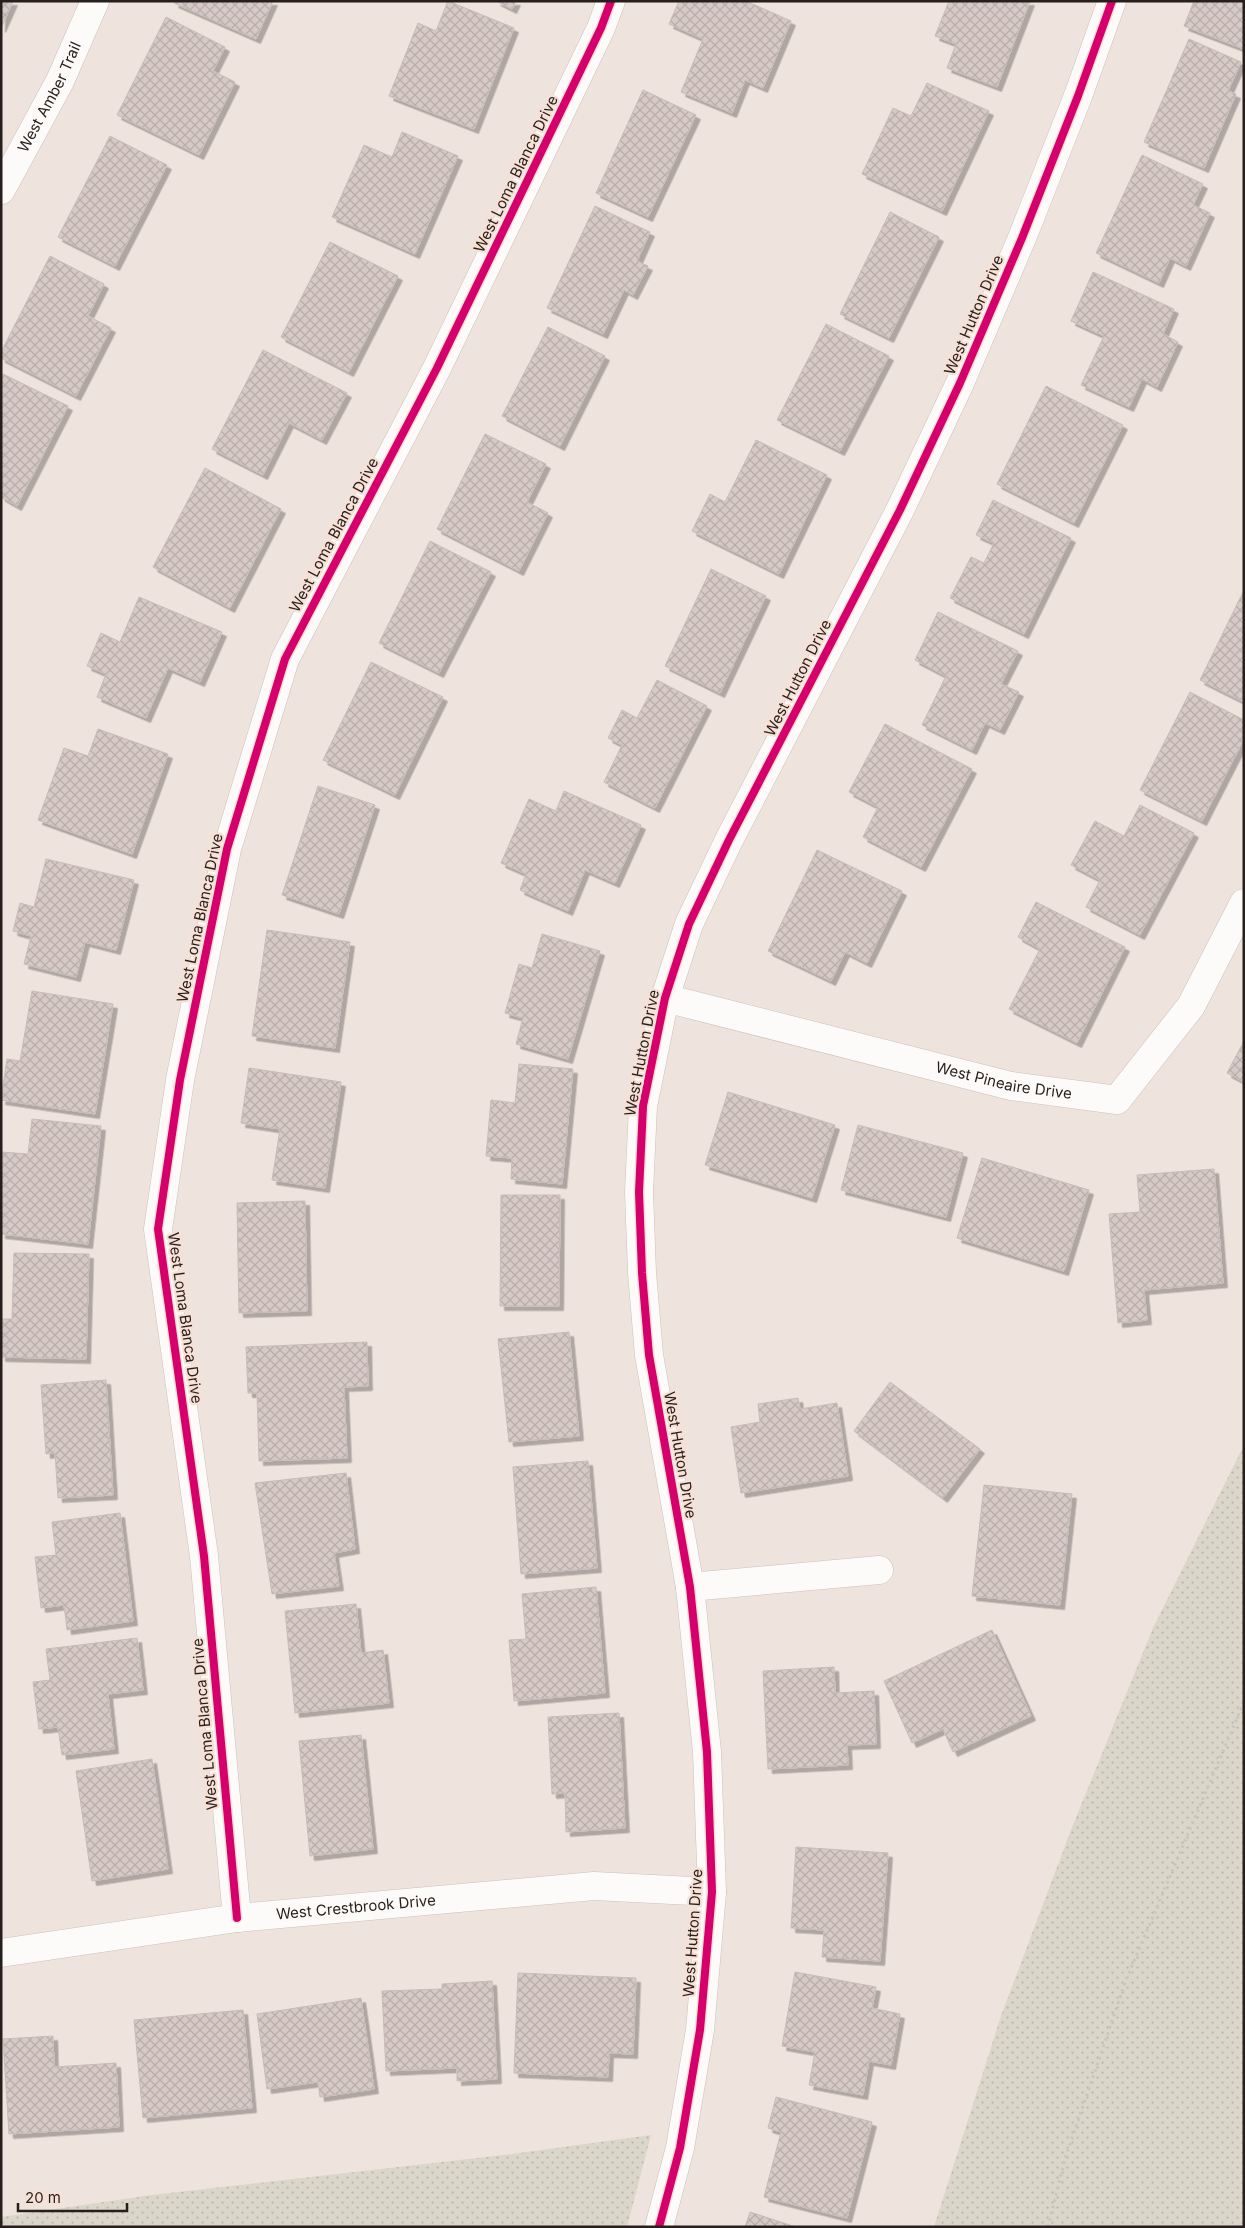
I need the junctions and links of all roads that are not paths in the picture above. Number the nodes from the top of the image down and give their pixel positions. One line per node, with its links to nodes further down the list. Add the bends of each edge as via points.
1 (95, 1): 4 (street, West Amber Trail, via 60,81)
2 (611, 1): 10 (street, West Loma Blanca Drive, via 597,37 437,368 285,659 227,850 180,1080 158,1229 204,1556)
3 (1112, 1): 6 (street, West Hutton Drive, via 1022,238 960,383 900,510 729,840 689,924)
4 (1, 190)
5 (1244, 903): 6 (street, West Pineaire Drive, via 1192,1006 1117,1100 1011,1086)
6 (665, 998): 8 (street, West Hutton Drive, via 643,1106 639,1192 642,1273 649,1355)
7 (879, 1570): 8 (street)
8 (690, 1587): 9 (street, West Hutton Drive, via 706,1752)
9 (712, 1892): 10 (street, West Crestbrook Drive, via 594,1886); 12 (street, West Hutton Drive, via 700,2030 680,2148)
10 (237, 1918): 11 (street, West Crestbrook Drive)
11 (1, 1953)
12 (659, 2227)

